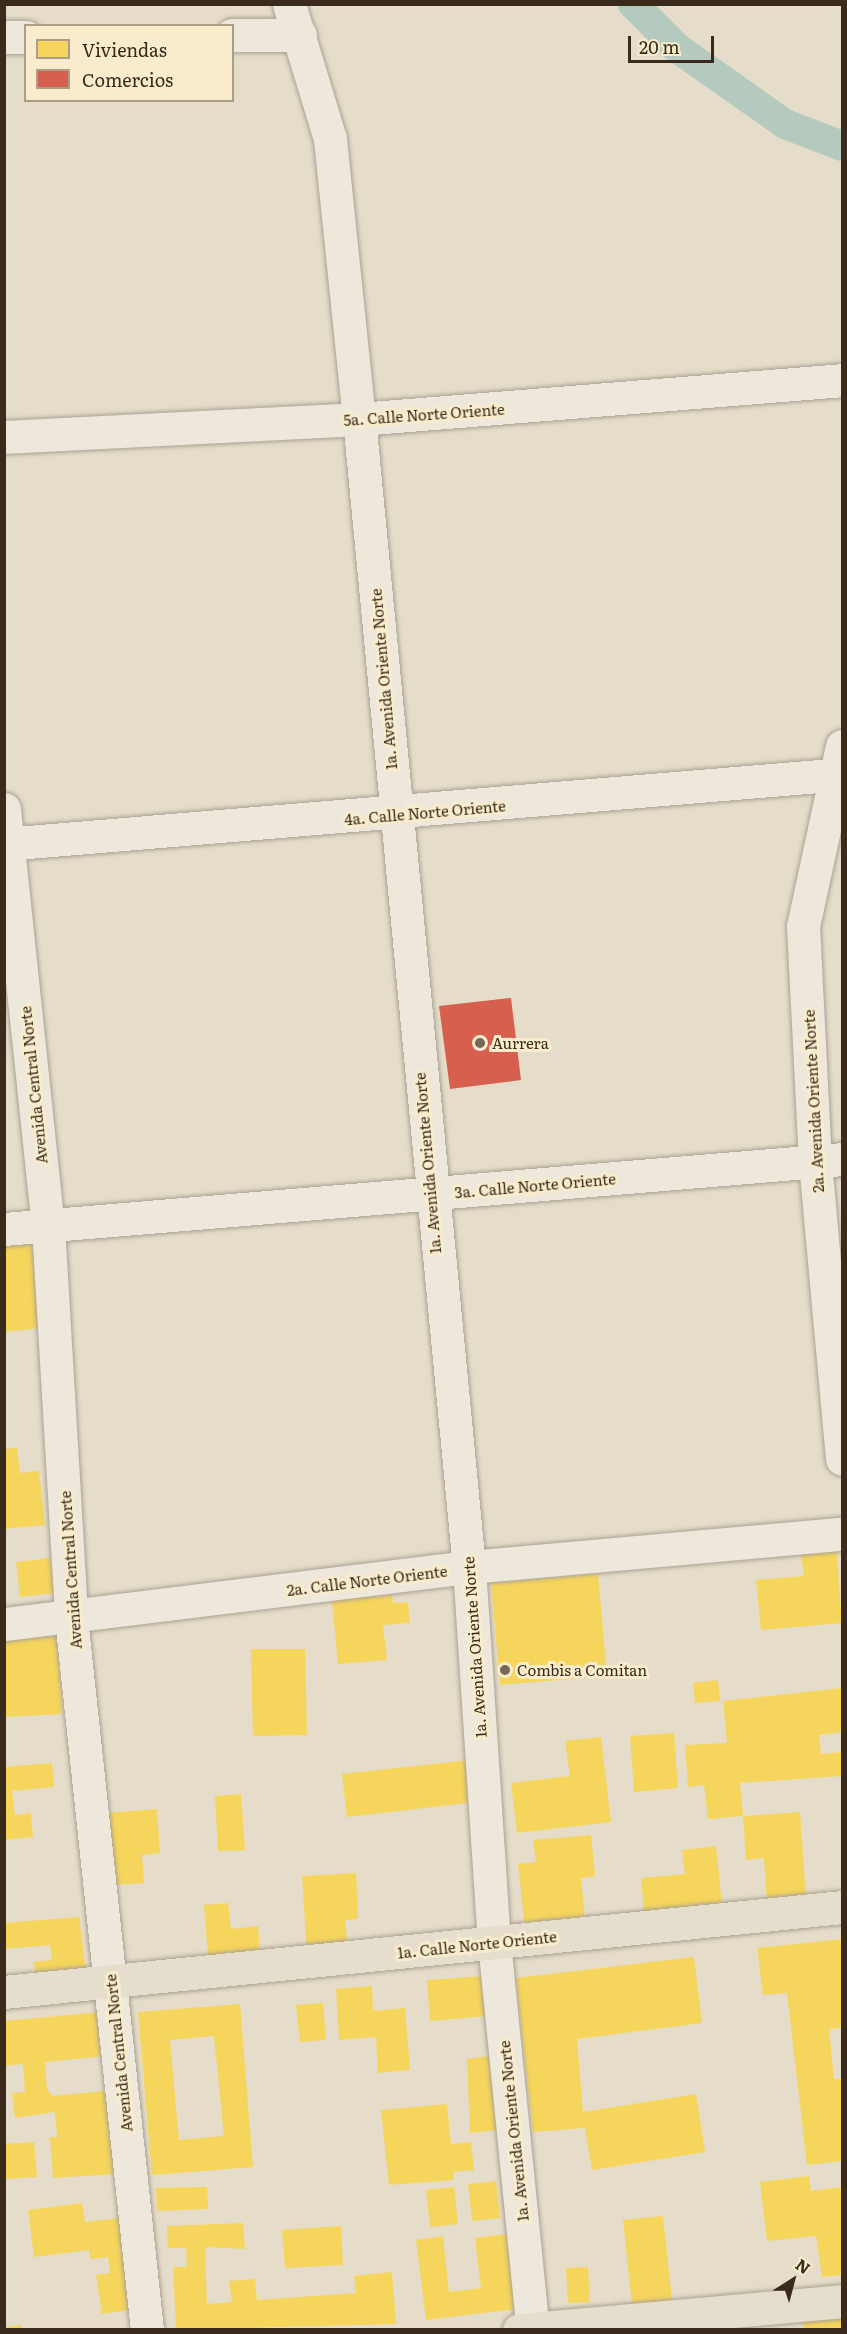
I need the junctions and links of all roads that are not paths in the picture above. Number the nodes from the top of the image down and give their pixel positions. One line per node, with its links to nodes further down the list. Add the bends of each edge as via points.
1 (289, 4): 3 (street, 1a. Avenida Oriente Norte)
2 (234, 35): 3 (street)
3 (300, 35): 7 (street, 1a. Avenida Oriente Norte, via 330,139)
4 (4, 37): 5 (street)
5 (24, 37)
6 (843, 380): 7 (street, 5a. Calle Norte Oriente)
7 (359, 419): 8 (street, 5a. Calle Norte Oriente); 11 (street, 1a. Avenida Oriente Norte)
8 (4, 437)
9 (841, 765): 11 (street, 4a. Calle Norte Oriente); 13 (street, 2a. Avenida Oriente Norte, via 803,926)
10 (4, 809): 12 (street, Avenida Central Norte)
11 (395, 815): 12 (street, 4a. Calle Norte Oriente); 14 (street, 1a. Avenida Oriente Norte)
12 (6, 844): 15 (street, Avenida Central Norte)
13 (829, 1161): 14 (street, 3a. Calle Norte Oriente); 17 (street, 2a. Avenida Oriente Norte)
14 (429, 1194): 15 (street, 3a. Calle Norte Oriente); 19 (street, 1a. Avenida Oriente Norte)
15 (48, 1226): 16 (street, 3a. Calle Norte Oriente); 20 (street, Avenida Central Norte)
16 (4, 1230)
17 (843, 1459)
18 (843, 1534): 19 (street, 2a. Calle Norte Oriente)
19 (469, 1567): 20 (street, 2a. Calle Norte Oriente); 23 (street, 1a. Avenida Oriente Norte)
20 (71, 1618): 21 (street, 2a. Calle Norte Oriente); 24 (street, Avenida Central Norte)
21 (4, 1623)
22 (843, 1906): 23 (main road, 1a. Calle Norte Oriente)
23 (494, 1942): 24 (main road, 1a. Calle Norte Oriente); 27 (street, 1a. Avenida Oriente Norte)
24 (111, 1982): 25 (main road, 1a. Calle Norte Oriente); 28 (street, Avenida Central Norte)
25 (4, 1992)
26 (843, 2301): 27 (main road)
27 (529, 2329)
28 (147, 2330)

